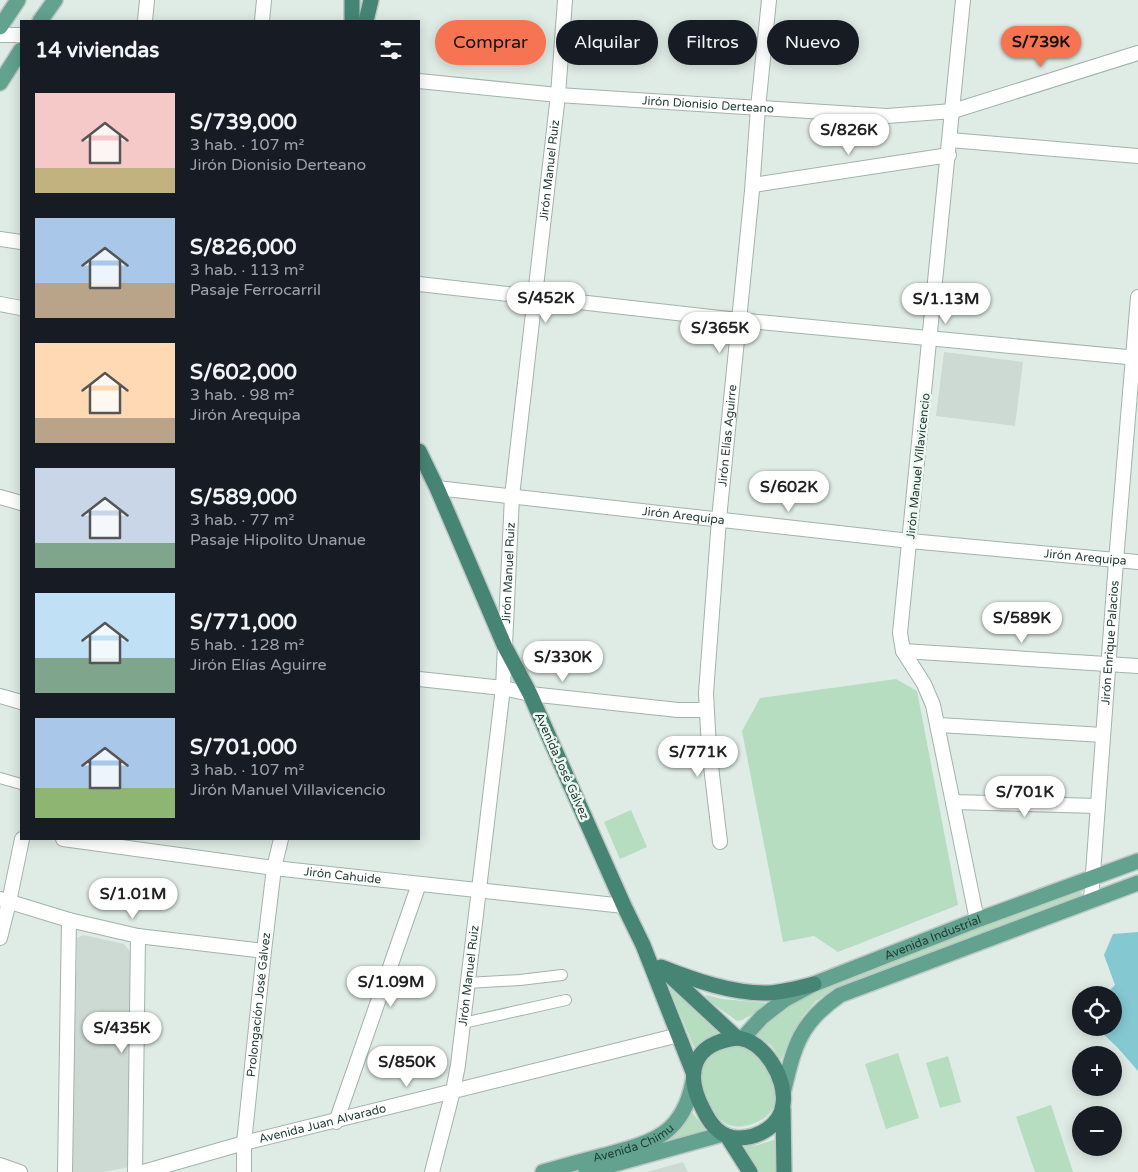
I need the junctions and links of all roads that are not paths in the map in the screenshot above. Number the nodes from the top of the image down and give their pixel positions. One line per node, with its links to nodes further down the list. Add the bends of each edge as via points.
1 (18, 0): 15 (main road)
2 (55, 0): 10 (main road)
3 (147, 0): 11 (street)
4 (264, 0): 12 (street)
5 (352, 0): 13 (highway)
6 (371, 0): 14 (highway)
7 (565, 0): 22 (street, Jirón Manuel Ruiz)
8 (769, 0): 23 (street, Jirón Elías Aguirre)
9 (963, 0): 24 (street, Jirón Manuel Villavicencio)
10 (41, 20)
11 (145, 20)
12 (262, 20)
13 (352, 20)
14 (366, 20)
15 (0, 27)
16 (0, 35): 17 (street)
17 (20, 35)
18 (20, 52): 21 (main road)
19 (1138, 53): 24 (street, Jirón Dionisio Derteano)
20 (420, 80): 22 (street, Jirón Dionisio Derteano)
21 (0, 83)
22 (558, 95): 23 (street, Jirón Dionisio Derteano); 32 (street, Jirón Manuel Ruiz)
23 (758, 108): 24 (street, Jirón Dionisio Derteano, via 887,116); 28 (street, Jirón Elías Aguirre)
24 (953, 111): 25 (street, Jirón Manuel Villavicencio)
25 (950, 140): 26 (street, Jirón Manuel Villavicencio); 27 (street)
26 (949, 156): 28 (street); 37 (street, Jirón Manuel Villavicencio)
27 (1138, 156)
28 (753, 185): 36 (street, Jirón Elías Aguirre)
29 (0, 239): 30 (street)
30 (20, 242)
31 (420, 284): 32 (street)
32 (534, 297): 36 (street); 41 (street, Jirón Manuel Ruiz)
33 (1138, 297): 38 (street, Jirón Enrique Palacios)
34 (0, 304): 35 (street)
35 (20, 308)
36 (738, 320): 37 (street); 44 (street, Jirón Elías Aguirre)
37 (930, 338): 38 (street); 45 (street, Jirón Manuel Villavicencio)
38 (1135, 357): 46 (street, Jirón Enrique Palacios)
39 (420, 453): 40 (highway, Avenida José Gálvez)
40 (437, 488): 41 (street, Jirón Arequipa); 48 (highway, Avenida José Gálvez)
41 (512, 496): 44 (street, Jirón Arequipa); 48 (street, Jirón Manuel Ruiz)
42 (0, 497): 43 (street)
43 (20, 503)
44 (719, 520): 45 (street, Jirón Arequipa); 57 (street, Jirón Elías Aguirre)
45 (910, 541): 46 (street, Jirón Arequipa); 49 (street, Jirón Manuel Villavicencio, via 900,633)
46 (1116, 561): 47 (street, Jirón Arequipa); 50 (street, Jirón Enrique Palacios)
47 (1138, 562)
48 (505, 647): 53 (street, Jirón Manuel Ruiz); 54 (highway, Avenida José Gálvez)
49 (903, 651): 50 (street); 58 (street, Jirón Manuel Villavicencio, via 924,684)
50 (1108, 664): 51 (street); 59 (street, Jirón Enrique Palacios)
51 (1138, 666)
52 (420, 679): 53 (street)
53 (503, 688): 54 (street); 73 (street, Jirón Manuel Ruiz)
54 (530, 694): 57 (street, via 678,710); 76 (highway, Avenida José Gálvez)
55 (0, 696): 56 (street)
56 (20, 702)
57 (706, 710): 67 (street, Jirón Elías Aguirre)
58 (938, 725): 59 (street); 62 (street, Jirón Manuel Villavicencio)
59 (1103, 735): 63 (street, Jirón Enrique Palacios)
60 (0, 778): 61 (street)
61 (20, 784)
62 (953, 802): 63 (street); 78 (street, Jirón Manuel Villavicencio)
63 (1098, 806): 70 (street, Jirón Enrique Palacios)
64 (22, 840): 74 (street)
65 (70, 840): 69 (street, Jirón Cahuide)
66 (281, 840): 69 (street, Prolongación José Gálvez)
67 (720, 842)
68 (1138, 861): 70 (main road, Avenida Industrial)
69 (274, 868): 72 (street, Jirón Cahuide); 82 (street, Prolongación José Gálvez)
70 (1093, 878): 75 (street, Jirón Enrique Palacios); 78 (main road, Avenida Industrial)
71 (1138, 883): 75 (main road, Avenida Industrial)
72 (419, 884): 73 (street, Jirón Cahuide); 94 (street)
73 (478, 890): 76 (street, Jirón Cahuide); 85 (street, Jirón Manuel Ruiz)
74 (5, 900): 77 (street); 80 (street)
75 (1092, 900): 93 (main road, Avenida Industrial, via 840,995 808,1023 794,1053)
76 (624, 906): 81 (highway, Avenida José Gálvez)
77 (69, 920): 79 (street); 99 (street)
78 (977, 920): 86 (main road, Avenida Industrial)
79 (138, 936): 82 (street); 100 (street)
80 (0, 938)
81 (643, 946): 83 (highway, Avenida José Gálvez); 89 (highway, Avenida José Gálvez)
82 (264, 951): 96 (street, Prolongación José Gálvez)
83 (661, 966): 86 (highway, via 698,980 749,992 769,993); 90 (highway, Avenida José Gálvez)
84 (562, 975): 85 (street)
85 (467, 983): 88 (street, Jirón Manuel Ruiz)
86 (814, 984): 90 (main road, Avenida Industrial, via 784,1000)
87 (566, 1000): 88 (street)
88 (463, 1023): 92 (street, Jirón Manuel Ruiz)
89 (679, 1035): 91 (highway, Avenida José Gálvez); 92 (street, Avenida Juan Alvarado)
90 (739, 1039): 91 (highway, via 718,1042 710,1047 696,1061); 93 (highway, via 762,1050 770,1060)
91 (693, 1077): 95 (highway, via 696,1095 706,1116 718,1132); 104 (main road, Avenida Chimu, via 683,1113 658,1138)
92 (453, 1091): 94 (street, Avenida Juan Alvarado); 103 (street, Jirón Manuel Ruiz)
93 (783, 1100): 95 (highway, via 772,1125 763,1132 738,1138); 107 (highway)
94 (336, 1122): 96 (street, Avenida Juan Alvarado)
95 (725, 1135): 105 (main road, Avenida Chimu); 106 (highway)
96 (244, 1143): 101 (street, Avenida Juan Alvarado); 102 (street, Prolongación José Gálvez)
97 (0, 1165): 98 (street)
98 (20, 1172)
99 (65, 1172)
100 (135, 1172)
101 (143, 1172)
102 (244, 1172)
103 (432, 1172)
104 (543, 1172)
105 (586, 1172)
106 (750, 1172)
107 (784, 1172)

